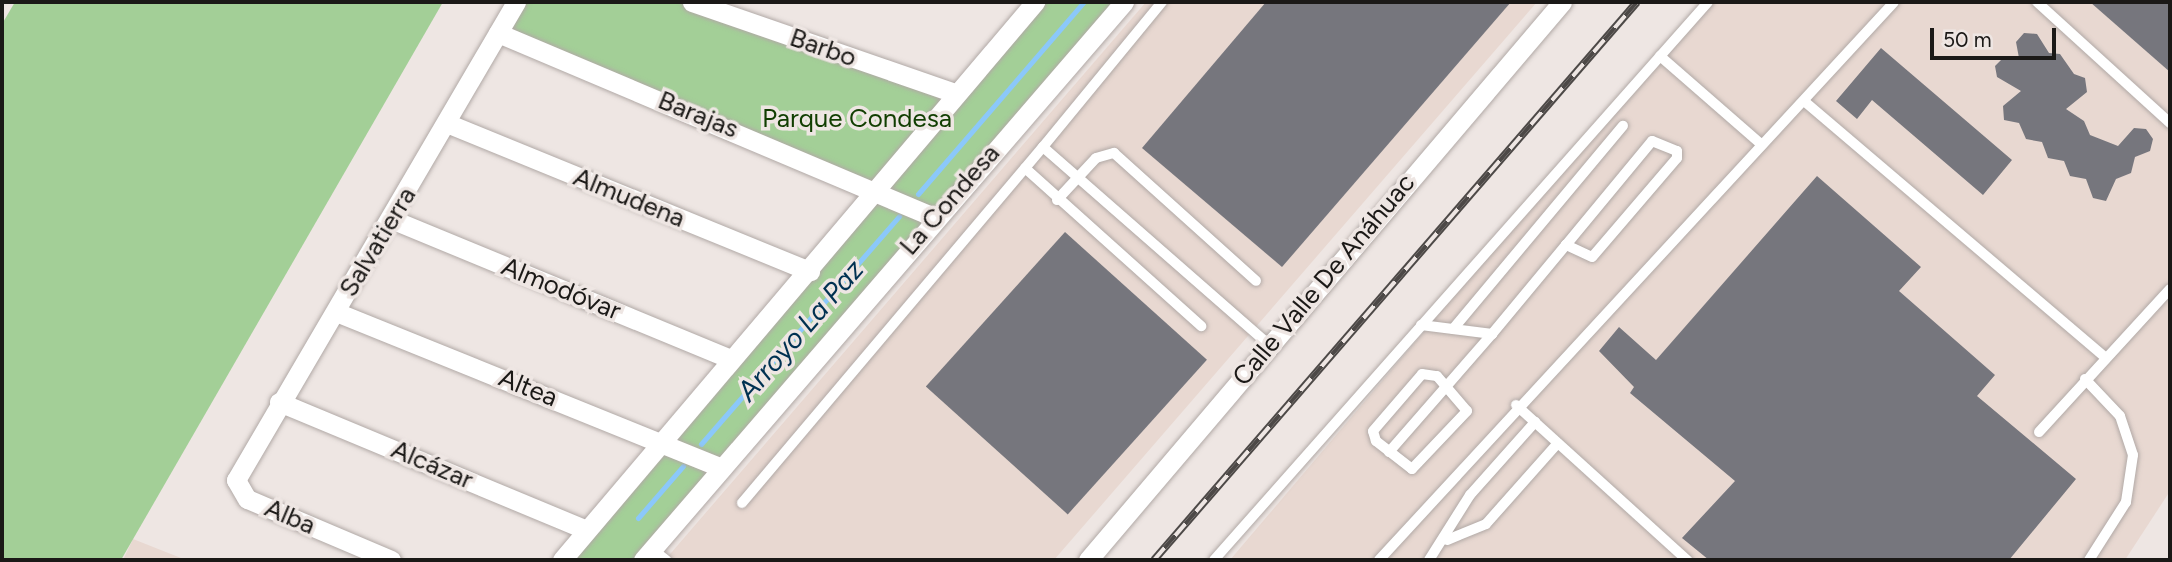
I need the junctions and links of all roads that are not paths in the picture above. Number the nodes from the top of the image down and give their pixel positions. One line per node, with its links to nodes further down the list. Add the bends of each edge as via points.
1 (516, 2): 11 (street, Salvatierra)
2 (692, 2): 13 (street, Barbo)
3 (1010, 2): 10 (street)
4 (1124, 2): 24 (street, La Condesa)
5 (1162, 2): 19 (lane)
6 (1562, 2): 35 (street, Calle Valle De Anáhuac)
7 (1708, 2): 12 (lane)
8 (1894, 2): 14 (lane)
9 (2037, 2): 15 (lane)
10 (1032, 5): 13 (street)
11 (498, 33): 16 (street, Salvatierra); 22 (street, Barajas)
12 (1660, 56): 18 (lane); 31 (lane)
13 (955, 93): 22 (street)
14 (1804, 101): 18 (lane); 36 (lane)
15 (2170, 123)
16 (449, 124): 25 (street, Salvatierra); 27 (street, Almudena)
17 (1623, 126): 33 (lane)
18 (1762, 145): 41 (lane)
19 (1043, 147): 20 (lane); 21 (lane)
20 (1024, 169): 23 (lane); 49 (lane)
21 (1077, 176): 23 (lane); 28 (lane, via 1096,158 1114,153); 35 (lane)
22 (879, 189): 24 (street, Barajas); 27 (street)
23 (1057, 200): 32 (lane)
24 (935, 218): 47 (street, La Condesa)
25 (391, 219): 30 (street, Salvatierra); 37 (street, Almodóvar)
26 (1566, 245): 26 (lane, via 1592,257 1678,158 1677,151 1652,141); 34 (lane)
27 (810, 271): 37 (street)
28 (1256, 281)
29 (2170, 289): 36 (lane)
30 (336, 312): 40 (street, Salvatierra); 44 (street, Altea)
31 (1421, 325): 33 (lane); 56 (lane)
32 (1201, 326)
33 (1453, 329): 34 (lane)
34 (1492, 334): 39 (lane)
35 (1269, 345): 55 (street, Calle Valle De Anáhuac)
36 (2105, 357): 38 (lane)
37 (731, 359): 44 (street)
38 (2085, 379): 43 (lane); 60 (lane, via 2120,416 2133,456 2126,502)
39 (1447, 385): 46 (lane); 46 (lane, via 1422,374 1377,422 1374,437); 46 (lane, via 1467,411 1420,467 1409,468)
40 (279, 402): 48 (street, Salvatierra); 50 (street, Alcázar)
41 (1516, 405): 42 (lane); 57 (lane)
42 (1535, 422): 45 (lane); 51 (lane, via 1469,495)
43 (2039, 432)
44 (659, 440): 47 (street, Altea); 50 (street)
45 (1558, 443): 51 (lane, via 1486,524); 59 (lane)
46 (1388, 452)
47 (719, 467): 52 (street, La Condesa)
48 (236, 480): 53 (street, Alba, via 247,499)
49 (742, 503)
50 (584, 529): 54 (street)
51 (1447, 540): 58 (lane)
52 (654, 556)
53 (391, 560)
54 (562, 560)
55 (1088, 560)
56 (1214, 560)
57 (1379, 560)
58 (1429, 560)
59 (1687, 560)
60 (2089, 560)

